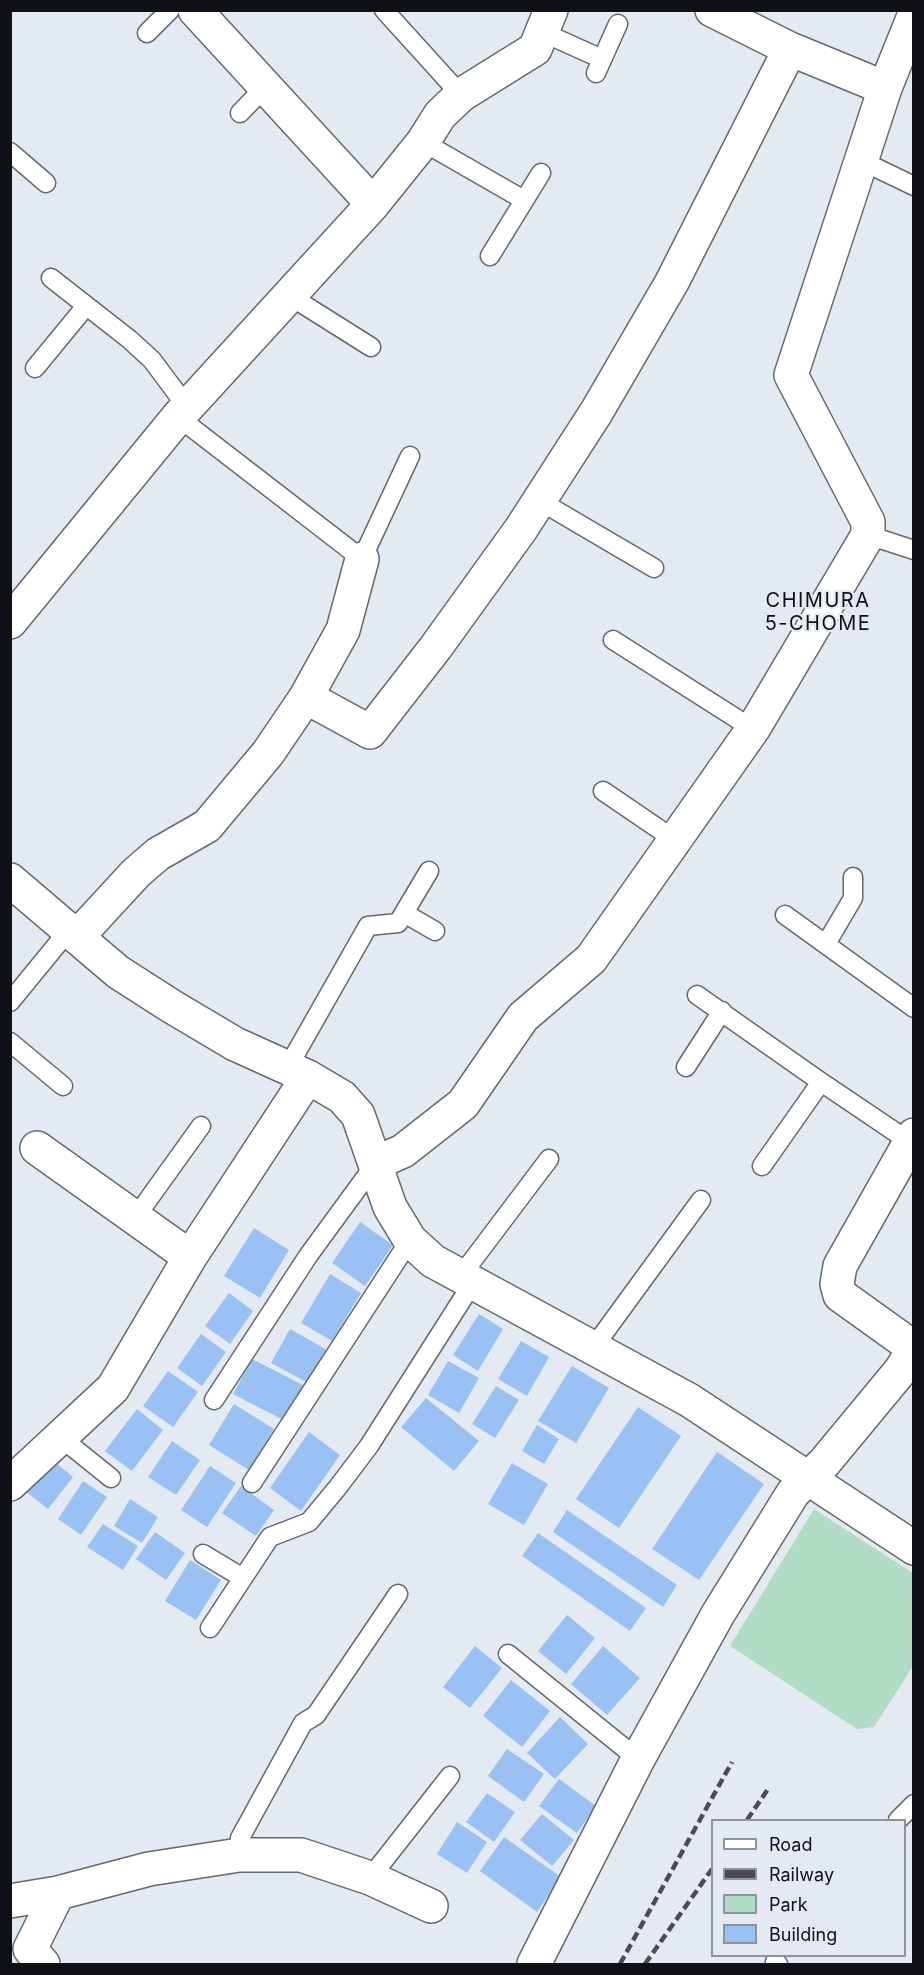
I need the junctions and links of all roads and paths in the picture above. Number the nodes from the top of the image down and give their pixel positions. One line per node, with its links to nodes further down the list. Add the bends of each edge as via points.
1 (170, 10): 8 (lane)
2 (195, 10): 10 (street)
3 (384, 10): 12 (lane)
4 (712, 10): 9 (street)
5 (914, 16): 11 (street)
6 (547, 21): 7 (lane, via 599,66); 12 (street, via 535,49)
7 (618, 24)
8 (147, 33)
9 (790, 50): 11 (street); 30 (street, via 672,282)
10 (265, 87): 13 (lane); 21 (street)
11 (885, 88): 16 (street)
12 (461, 95): 14 (street, via 440,114)
13 (240, 113)
14 (423, 141): 20 (lane); 21 (street)
15 (10, 152): 18 (lane)
16 (862, 161): 19 (lane); 31 (street, via 791,375 868,522)
17 (541, 173): 20 (lane)
18 (46, 183)
19 (914, 186)
20 (524, 200): 22 (lane)
21 (373, 204): 24 (street)
22 (490, 256)
23 (51, 278): 25 (lane)
24 (290, 296): 26 (lane); 28 (street)
25 (86, 306): 27 (lane); 28 (lane, via 152,360)
26 (371, 347)
27 (35, 368)
28 (182, 412): 33 (lane); 35 (street)
29 (410, 456): 33 (lane)
30 (540, 501): 34 (lane); 37 (street, via 370,732)
31 (868, 535): 32 (lane); 38 (street)
32 (914, 550)
33 (362, 559): 37 (street, via 343,630)
34 (654, 568)
35 (10, 622)
36 (613, 640): 38 (lane)
37 (306, 697): 47 (street, via 268,753 207,826 158,854)
38 (753, 729): 40 (street)
39 (603, 791): 40 (lane)
40 (675, 840): 62 (street, via 591,959 523,1017 463,1104 403,1151)
41 (429, 871): 44 (lane)
42 (853, 877): 48 (lane, via 853,898)
43 (10, 880): 47 (street)
44 (404, 913): 46 (lane); 55 (lane, via 398,923 368,926)
45 (785, 915): 48 (lane)
46 (435, 932)
47 (73, 934): 50 (lane); 55 (street, via 118,972 171,1006 235,1044)
48 (826, 944): 51 (lane)
49 (698, 995): 52 (lane)
50 (10, 1002)
51 (914, 1008)
52 (722, 1011): 54 (lane); 56 (lane)
53 (10, 1041): 57 (lane)
54 (686, 1067)
55 (298, 1072): 62 (street, via 342,1097 358,1115); 67 (street)
56 (821, 1082): 59 (lane); 63 (lane)
57 (63, 1086)
58 (201, 1126): 65 (lane)
59 (912, 1138): 70 (street, via 840,1266 837,1284 840,1295)
60 (37, 1148): 65 (street)
61 (549, 1159): 68 (lane)
62 (376, 1163): 66 (street, via 390,1207); 71 (lane, via 308,1256)
63 (762, 1166)
64 (701, 1200): 69 (lane)
65 (135, 1218): 67 (street)
66 (410, 1240): 68 (street, via 433,1262); 75 (lane)
67 (190, 1257): 72 (street, via 113,1388)
68 (466, 1280): 69 (street); 79 (lane, via 369,1446 309,1522 270,1537)
69 (593, 1348): 74 (street, via 689,1400)
70 (914, 1348): 74 (street, via 894,1378)
71 (214, 1400)
72 (60, 1437): 73 (lane); 76 (street)
73 (111, 1478)
74 (807, 1478): 77 (street); 83 (street, via 793,1493 718,1614)
75 (252, 1483)
76 (10, 1484)
77 (914, 1548)
78 (202, 1554): 79 (lane)
79 (243, 1578): 81 (lane)
80 (398, 1594): 87 (lane, via 316,1715 303,1723 240,1838)
81 (210, 1628)
82 (508, 1654): 83 (lane)
83 (638, 1759): 93 (street)
84 (450, 1776): 88 (lane)
85 (914, 1804): 86 (lane)
86 (900, 1819)
87 (239, 1855): 88 (street, via 301,1855); 89 (street, via 149,1869)
88 (370, 1878): 91 (street)
89 (58, 1893): 90 (street); 92 (street, via 30,1949)
90 (10, 1901)
91 (431, 1906)
92 (43, 1965)
93 (534, 1965)

